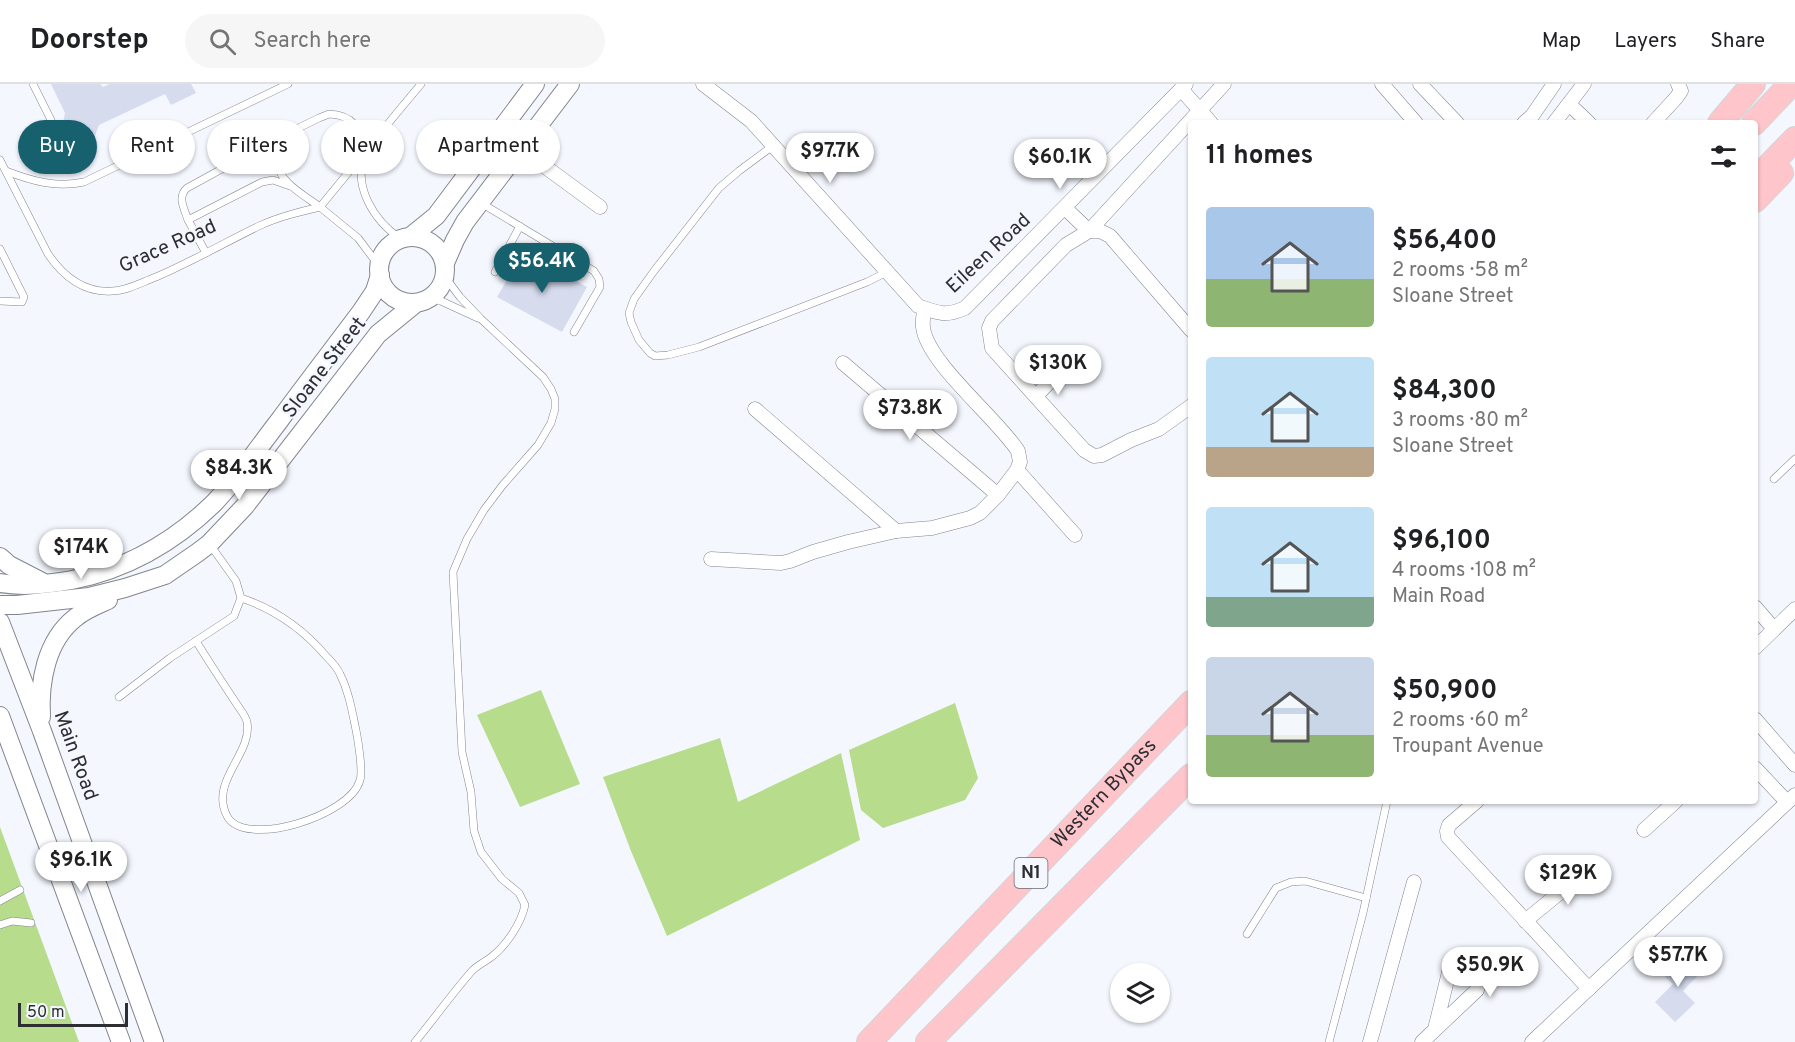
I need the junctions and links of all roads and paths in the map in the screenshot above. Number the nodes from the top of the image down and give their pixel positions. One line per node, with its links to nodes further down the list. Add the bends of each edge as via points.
1 (33, 84): 18 (lane)
2 (288, 84): 39 (lane, via 84,182 40,183)
3 (421, 84): 20 (lane)
4 (570, 84): 22 (street)
5 (703, 84): 36 (street, via 751,121)
6 (1224, 84): 17 (street)
7 (1382, 84): 25 (street)
8 (1420, 84): 26 (street)
9 (1554, 84): 27 (street)
10 (1584, 84): 16 (street)
11 (1678, 84): 30 (street, via 1681,91)
12 (1753, 84): 31 (highway)
13 (1791, 84): 32 (highway)
14 (535, 85): 21 (street)
15 (1183, 87): 17 (street); 54 (street, Eileen Road)
16 (1569, 104): 28 (street); 29 (street)
17 (1200, 111): 23 (street); 24 (street)
18 (51, 120)
19 (350, 120): 33 (lane, via 329,114)
20 (391, 120)
21 (508, 120)
22 (542, 120)
23 (1192, 120)
24 (1208, 120)
25 (1413, 120)
26 (1453, 120)
27 (1527, 120)
28 (1556, 120)
29 (1586, 120)
30 (1656, 120)
31 (1723, 120)
32 (1757, 120)
33 (309, 123)
34 (1188, 124): 57 (street)
35 (1795, 139): 47 (highway)
36 (774, 146): 64 (street); 64 (lane, via 719,188 634,299 629,313 631,322 650,354 668,355 699,347)
37 (1795, 159): 50 (highway)
38 (0, 160): 39 (lane, Grace Road)
39 (6, 171): 60 (lane, Grace Road, via 48,254 57,268 77,284 114,291)
40 (213, 174): 55 (lane, via 184,190 181,199)
41 (282, 174): 48 (lane)
42 (347, 174): 52 (lane)
43 (361, 174): 58 (lane, via 375,215 384,226)
44 (467, 174): 49 (street)
45 (501, 174): 51 (street)
46 (556, 174): 53 (street)
47 (1758, 177)
48 (290, 186): 52 (lane); 55 (lane, via 273,180 262,182)
49 (452, 194): 51 (street); 58 (street, via 436,216)
50 (1758, 197)
51 (480, 202): 56 (lane); 61 (street, via 459,231)
52 (320, 207): 60 (lane, Grace Road, via 276,219); 62 (lane, via 358,238)
53 (600, 207)
54 (1065, 208): 57 (street); 67 (street, Eileen Road, via 965,308 948,314)
55 (188, 220): 60 (lane)
56 (520, 226): 63 (lane); 70 (lane, via 594,271 599,279 600,287)
57 (1089, 231): 69 (street, via 1110,236); 73 (street, via 1066,245 989,328 992,348)
58 (405, 238): 61 (street, via 419,237 436,246); 62 (street, via 386,249)
59 (0, 249): 66 (lane, via 24,297 22,302)
60 (206, 253)
61 (445, 270): 65 (street, via 436,292); 68 (lane, via 460,297)
62 (380, 271): 65 (street, via 388,293 406,302); 87 (street, Sloane Street, via 375,291 361,312 215,502 145,555 102,574)
63 (495, 272)
64 (887, 272): 67 (street)
65 (423, 300): 68 (lane); 82 (street, Sloane Street, via 378,334 245,506)
66 (0, 301)
67 (924, 309): 77 (street, via 926,338 939,360 1015,446 1020,462)
68 (481, 319): 122 (lane, via 543,377 555,399 551,423 538,445 484,510 453,572 462,752 474,831 481,852 519,893 525,905 503,946 474,969)
69 (1188, 327)
70 (574, 332)
71 (843, 363): 79 (street)
72 (1057, 374): 73 (street)
73 (1036, 396): 74 (street, via 1083,450 1094,456 1159,429)
74 (1188, 408)
75 (755, 410): 80 (street)
76 (1795, 459): 78 (lane)
77 (1017, 470): 79 (street); 81 (street)
78 (1774, 479)
79 (998, 495): 80 (street, via 970,518 932,528)
80 (896, 531): 84 (street, via 782,562)
81 (1075, 535)
82 (209, 544): 85 (street, Sloane Street); 88 (lane, via 236,581)
83 (0, 557): 87 (street)
84 (711, 559)
85 (165, 575): 89 (street, Sloane Street, via 89,597); 100 (street, via 94,606 61,632 43,674)
86 (0, 583): 87 (street, Sloane Street)
87 (45, 583)
88 (241, 598): 94 (lane, via 234,616); 94 (lane, via 285,619 315,643 339,671 350,699 358,740 360,780 349,798 328,812 295,825 261,830 240,828 228,818 223,801 225,783 247,737 247,720)
89 (0, 605)
90 (1795, 609): 93 (street)
91 (1758, 611): 93 (street)
92 (0, 622): 100 (street, Main Road)
93 (1774, 629): 95 (street)
94 (196, 641): 96 (lane)
95 (1758, 645)
96 (119, 697)
97 (1188, 706): 123 (highway, Western Bypass / N1)
98 (0, 716): 120 (street)
99 (1758, 722): 101 (street)
100 (42, 731): 121 (street, Main Road)
101 (1795, 765)
102 (1758, 771): 104 (street)
103 (1188, 779): 124 (highway, N1)
104 (1791, 799): 118 (street)
105 (1386, 804): 112 (lane)
106 (1474, 804): 114 (street, via 1449,825 1448,837)
107 (1673, 804): 108 (street)
108 (1644, 831)
109 (1590, 868): 114 (street)
110 (1414, 882): 126 (street)
111 (20, 890): 113 (lane)
112 (1366, 898): 117 (lane, via 1305,881 1291,882 1276,888); 125 (lane)
113 (0, 901)
114 (1525, 921): 118 (street)
115 (31, 923): 116 (lane, via 12,921)
116 (0, 925)
117 (1247, 934)
118 (1589, 989): 128 (street)
119 (1435, 1029): 119 (street, via 1477,990 1478,980 1460,958 1452,960); 127 (street)
120 (121, 1042)
121 (154, 1042)
122 (415, 1042)
123 (869, 1042)
124 (928, 1042)
125 (1329, 1042)
126 (1370, 1042)
127 (1422, 1042)
128 (1532, 1042)

